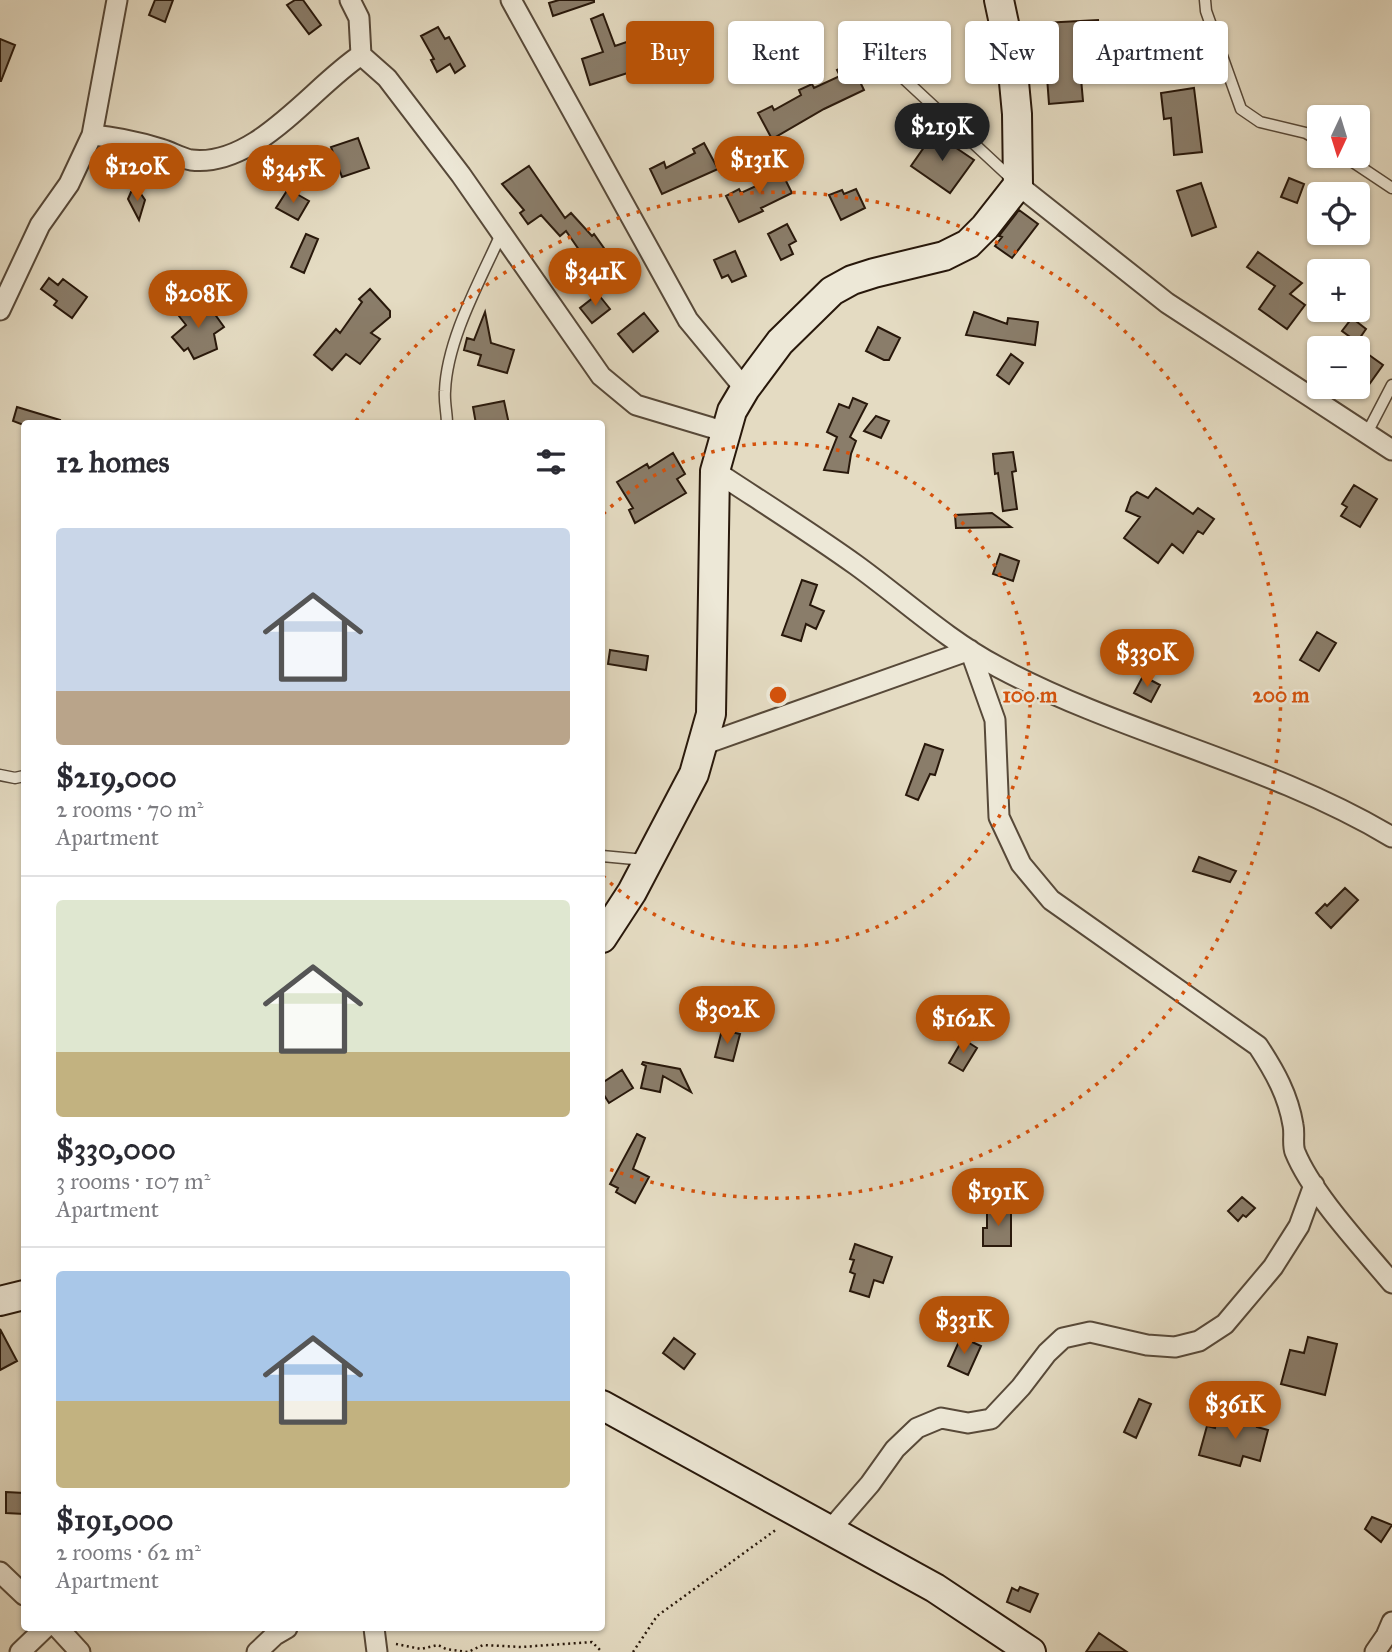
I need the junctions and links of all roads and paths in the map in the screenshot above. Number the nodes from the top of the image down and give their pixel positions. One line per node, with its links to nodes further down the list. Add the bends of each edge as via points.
1 (117, 0): 9 (street)
2 (351, 0): 6 (street, via 359,18)
3 (511, 0): 16 (street, via 688,320)
4 (999, 0): 11 (street, via 1012,61)
5 (1205, 0): 8 (lane, via 1241,109 1260,122)
6 (361, 55): 9 (street, via 248,147 221,158 191,160 124,138); 13 (street, via 409,105)
7 (910, 84): 11 (lane)
8 (1307, 134)
9 (92, 135): 14 (street, via 69,184 40,225)
10 (1362, 168): 12 (lane)
11 (1018, 185): 16 (street, via 968,244 944,256 852,280 832,291 780,342); 19 (street, via 1167,303)
12 (1392, 188)
13 (501, 234): 17 (lane, via 462,322 448,367); 18 (street, via 601,376 636,405)
14 (0, 310)
15 (1392, 386): 19 (lane)
16 (745, 389): 18 (street)
17 (447, 420)
18 (726, 432): 21 (street)
19 (1366, 435): 20 (street)
20 (1392, 450)
21 (715, 471): 22 (street, via 855,564); 23 (street, via 711,714)
22 (970, 650): 23 (street); 26 (street, via 1080,707 1274,778); 30 (street, via 995,720 999,817 1021,864 1051,900 1258,1046 1280,1080 1294,1129 1294,1149)
23 (702, 745): 28 (street, via 694,774)
24 (0, 775): 25 (lane)
25 (21, 777)
26 (1392, 837)
27 (605, 856): 28 (lane)
28 (649, 860): 29 (street)
29 (605, 933)
30 (1314, 1185): 31 (street); 36 (street, via 1293,1236 1226,1324 1199,1341 1175,1348 1090,1332 1063,1338 991,1419 968,1423 941,1418 917,1428)
31 (1392, 1283)
32 (21, 1296): 33 (street)
33 (0, 1301)
34 (605, 1407): 35 (street)
35 (800, 1512): 36 (street); 48 (path, via 657,1616)
36 (831, 1529): 49 (street, via 935,1588)
37 (0, 1572): 38 (street)
38 (21, 1592)
39 (1392, 1622): 50 (street)
40 (42, 1631): 44 (street)
41 (61, 1631): 45 (street)
42 (282, 1631): 46 (street)
43 (376, 1640): 47 (path, via 468,1652 483,1645 592,1642)
44 (20, 1652)
45 (80, 1652)
46 (257, 1652)
47 (601, 1652)
48 (633, 1652)
49 (1031, 1652)
50 (1375, 1652)

